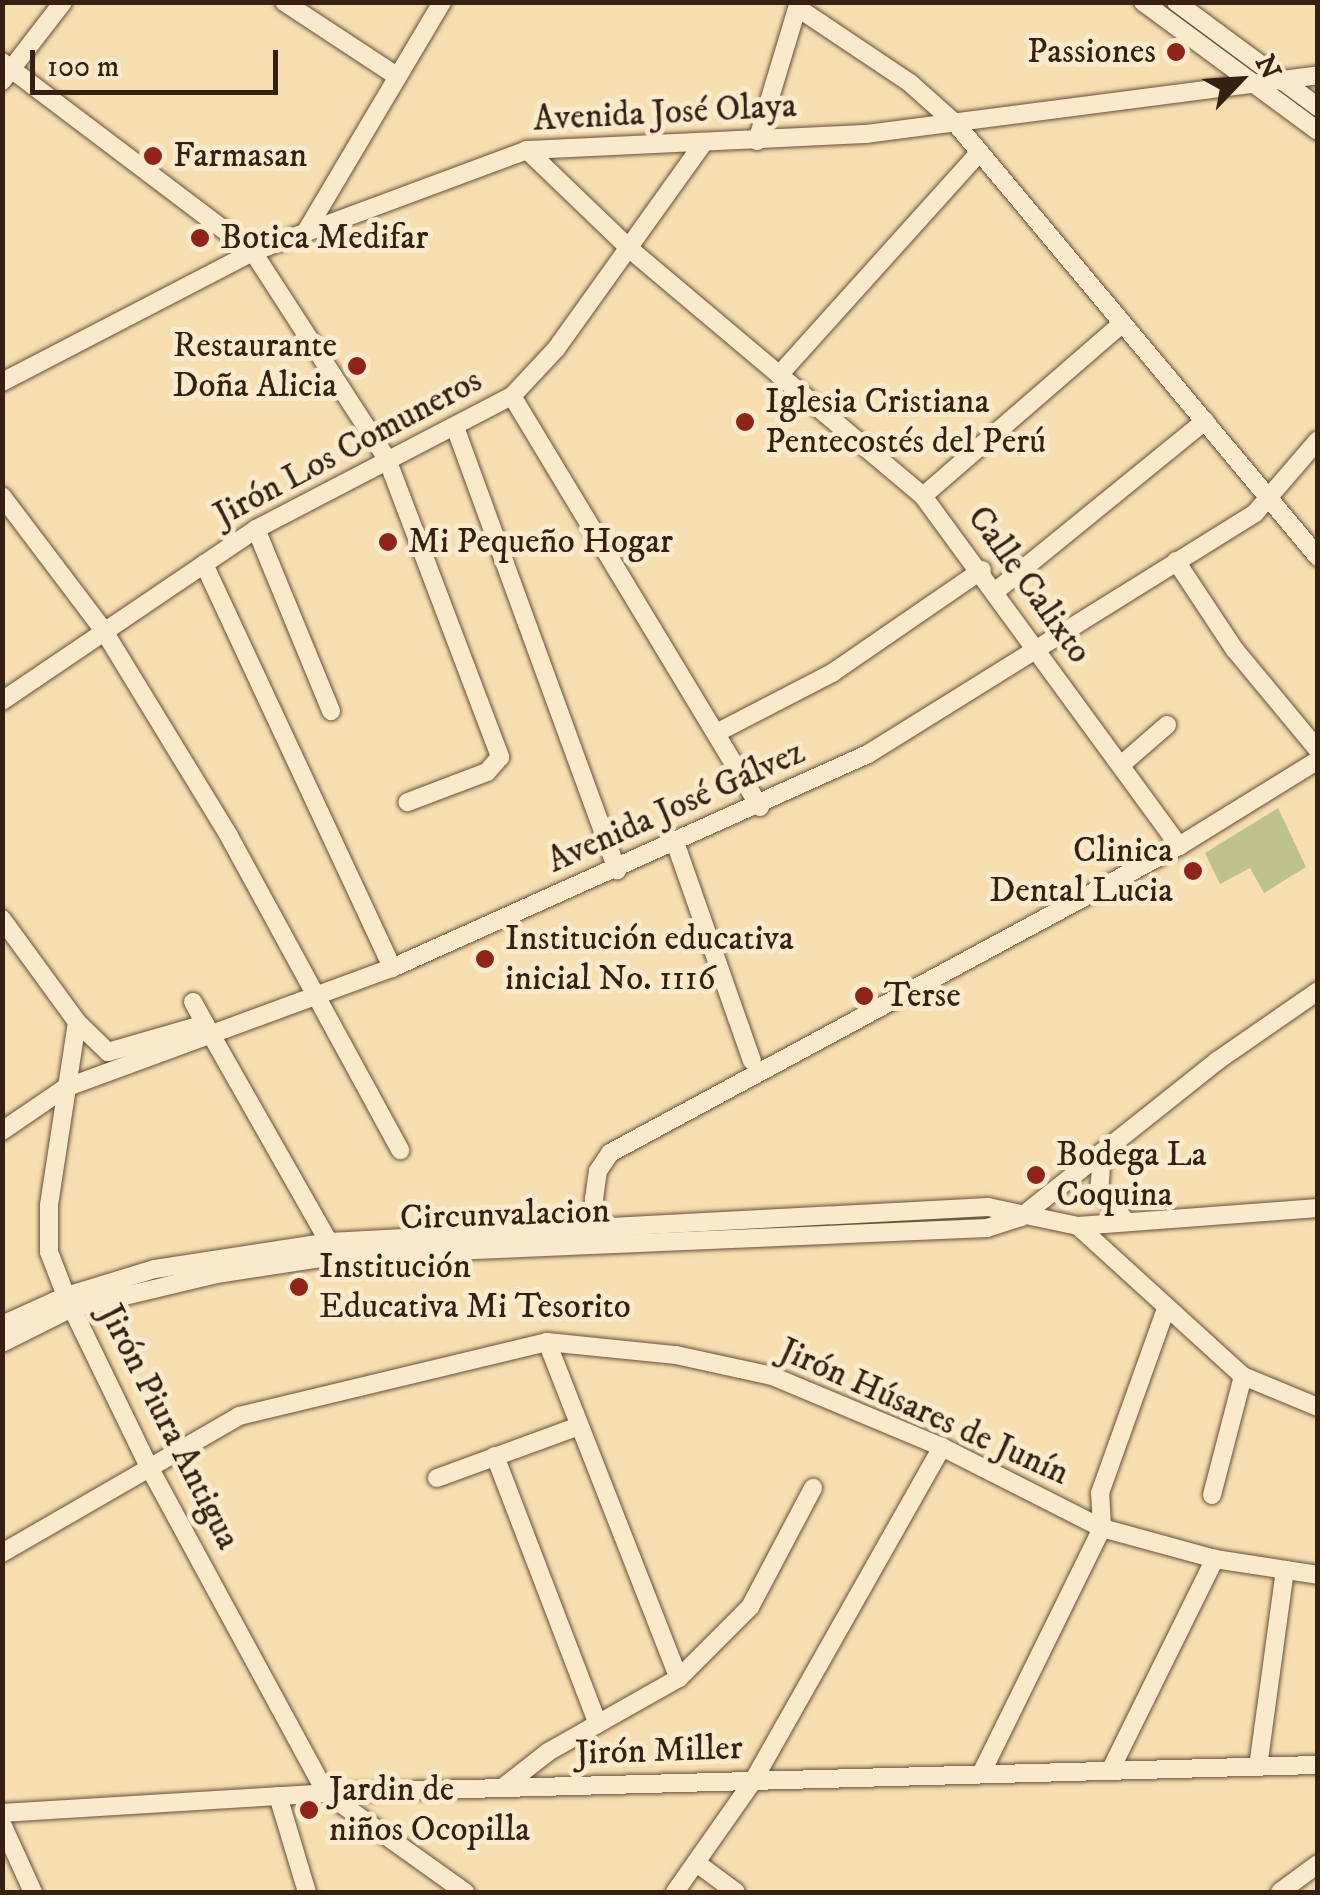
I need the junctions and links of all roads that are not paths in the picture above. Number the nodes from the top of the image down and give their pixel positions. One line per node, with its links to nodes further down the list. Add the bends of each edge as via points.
1 (63, 2): 7 (street)
2 (284, 2): 9 (street)
3 (442, 2): 9 (street)
4 (1143, 2): 11 (street)
5 (1176, 2): 10 (street)
6 (800, 6): 13 (street); 15 (street)
7 (6, 71): 21 (street)
8 (1315, 72): 10 (street, Avenida José Olaya)
9 (398, 77): 19 (street)
10 (1280, 80): 11 (street, Avenida José Olaya); 12 (street)
11 (1257, 86): 13 (street, Avenida José Olaya); 14 (street)
12 (1318, 107)
13 (957, 125): 15 (street, Avenida José Olaya); 18 (street)
14 (1318, 131)
15 (756, 141): 16 (street, Avenida José Olaya)
16 (704, 144): 17 (street, Avenida José Olaya); 20 (street, Jirón Los Comuneros)
17 (528, 150): 19 (street, Avenida José Olaya); 20 (street, Calle Calixto)
18 (980, 152): 22 (street); 23 (street)
19 (304, 232): 21 (street, Avenida José Olaya)
20 (630, 250): 23 (street, Calle Calixto); 25 (street, Jirón Los Comuneros)
21 (253, 252): 24 (street, Avenida José Olaya); 29 (street)
22 (1123, 324): 26 (street); 31 (street)
23 (779, 374): 31 (street, Calle Calixto)
24 (2, 382)
25 (512, 396): 27 (street, Jirón Los Comuneros); 44 (street)
26 (1205, 420): 32 (street); 38 (street)
27 (455, 427): 29 (street, Jirón Los Comuneros); 52 (street)
28 (1318, 440): 32 (street, Avenida José Gálvez)
29 (387, 458): 33 (street, Jirón Los Comuneros); 48 (street, via 500,757 487,772)
30 (2, 496): 39 (street)
31 (923, 496): 37 (street, Calle Calixto)
32 (1272, 500): 34 (street); 35 (street, Avenida José Gálvez)
33 (256, 529): 36 (street, Jirón Los Comuneros); 42 (street)
34 (1318, 557)
35 (1176, 562): 40 (street, Avenida José Gálvez); 45 (street, via 1236,650)
36 (204, 564): 39 (street, Jirón Los Comuneros); 54 (street)
37 (982, 570): 38 (street, Calle Calixto); 44 (street, via 832,673)
38 (997, 590): 40 (street, Calle Calixto)
39 (104, 631): 41 (street, Jirón Los Comuneros); 56 (street, via 229,836)
40 (1037, 653): 47 (street, Calle Calixto); 49 (street, Avenida José Gálvez, via 868,754)
41 (2, 702)
42 (332, 711)
43 (1166, 725): 47 (street)
44 (716, 733): 49 (street)
45 (1318, 750)
46 (1318, 760): 51 (street)
47 (1121, 765): 51 (street, Calle Calixto)
48 (408, 802)
49 (760, 807): 50 (street, Avenida José Gálvez)
50 (676, 845): 52 (street, Avenida José Gálvez); 60 (street)
51 (1178, 846): 69 (street, via 610,1153 598,1171)
52 (617, 870): 54 (street, Avenida José Gálvez)
53 (2, 919): 58 (street)
54 (392, 968): 56 (street, Avenida José Gálvez)
55 (1318, 991): 64 (street)
56 (313, 998): 59 (street, Avenida José Gálvez); 63 (street)
57 (194, 1002): 59 (street)
58 (77, 1022): 59 (street, via 114,1054); 61 (street, Jirón Piura Antigua)
59 (208, 1030): 61 (street, Avenida José Gálvez); 70 (street)
60 (752, 1060)
61 (64, 1088): 62 (street, Avenida José Gálvez); 71 (street, Jirón Piura Antigua, via 49,1222 50,1252)
62 (2, 1131)
63 (400, 1150)
64 (1102, 1152): 66 (street); 67 (street, via 1099,1191)
65 (1318, 1208): 67 (street, Circunvalacion)
66 (1021, 1217): 68 (street, Circunvalacion); 69 (street, Circunvalacion, via 988,1208)
67 (1126, 1221): 68 (street, Circunvalacion)
68 (1078, 1226): 72 (street)
69 (598, 1235): 70 (street, Circunvalacion); 71 (street, Circunvalacion, via 335,1256)
70 (329, 1242): 71 (street, Circunvalacion, via 155,1269)
71 (69, 1302): 73 (street, Circunvalacion); 74 (street, Circunvalacion); 81 (street, Jirón Piura Antigua)
72 (1166, 1308): 76 (street); 85 (street, via 1100,1493)
73 (2, 1325)
74 (2, 1342)
75 (546, 1342): 78 (street); 79 (street, Jirón Húsares de Junín, via 676,1354 772,1376); 81 (street, Jirón Húsares de Junín, via 239,1416)
76 (1244, 1376): 77 (street); 84 (street)
77 (1318, 1407)
78 (580, 1426): 80 (street); 90 (street)
79 (942, 1447): 85 (street, Jirón Húsares de Junín); 96 (street)
80 (496, 1456): 82 (street); 91 (street)
81 (148, 1465): 86 (street, Jirón Húsares de Junín); 98 (street, Jirón Piura Antigua)
82 (437, 1478)
83 (813, 1488): 90 (street, via 750,1608)
84 (1212, 1495)
85 (1102, 1528): 87 (street, Jirón Húsares de Junín); 95 (street)
86 (2, 1553)
87 (1216, 1560): 88 (street, Jirón Húsares de Junín); 94 (street)
88 (1285, 1570): 89 (street, Jirón Húsares de Junín); 93 (street)
89 (1318, 1575)
90 (679, 1678): 91 (street)
91 (598, 1724): 97 (street, via 518,1770)
92 (1318, 1765): 93 (street, Jirón Miller)
93 (1258, 1766): 94 (street, Jirón Miller)
94 (1110, 1771): 95 (street, Jirón Miller)
95 (981, 1774): 96 (street, Jirón Miller)
96 (752, 1781): 97 (street, Jirón Miller); 102 (street)
97 (502, 1788): 98 (street, Jirón Miller)
98 (326, 1793): 99 (street, Jirón Miller); 106 (street, Jirón Piura Antigua)
99 (278, 1796): 100 (street, Jirón Miller); 105 (street)
100 (2, 1813)
101 (2, 1824): 104 (street)
102 (698, 1864): 107 (street); 108 (street)
103 (1318, 1864): 109 (street)
104 (33, 1892)
105 (307, 1892)
106 (465, 1892)
107 (676, 1892)
108 (736, 1892)
109 (1280, 1892)

